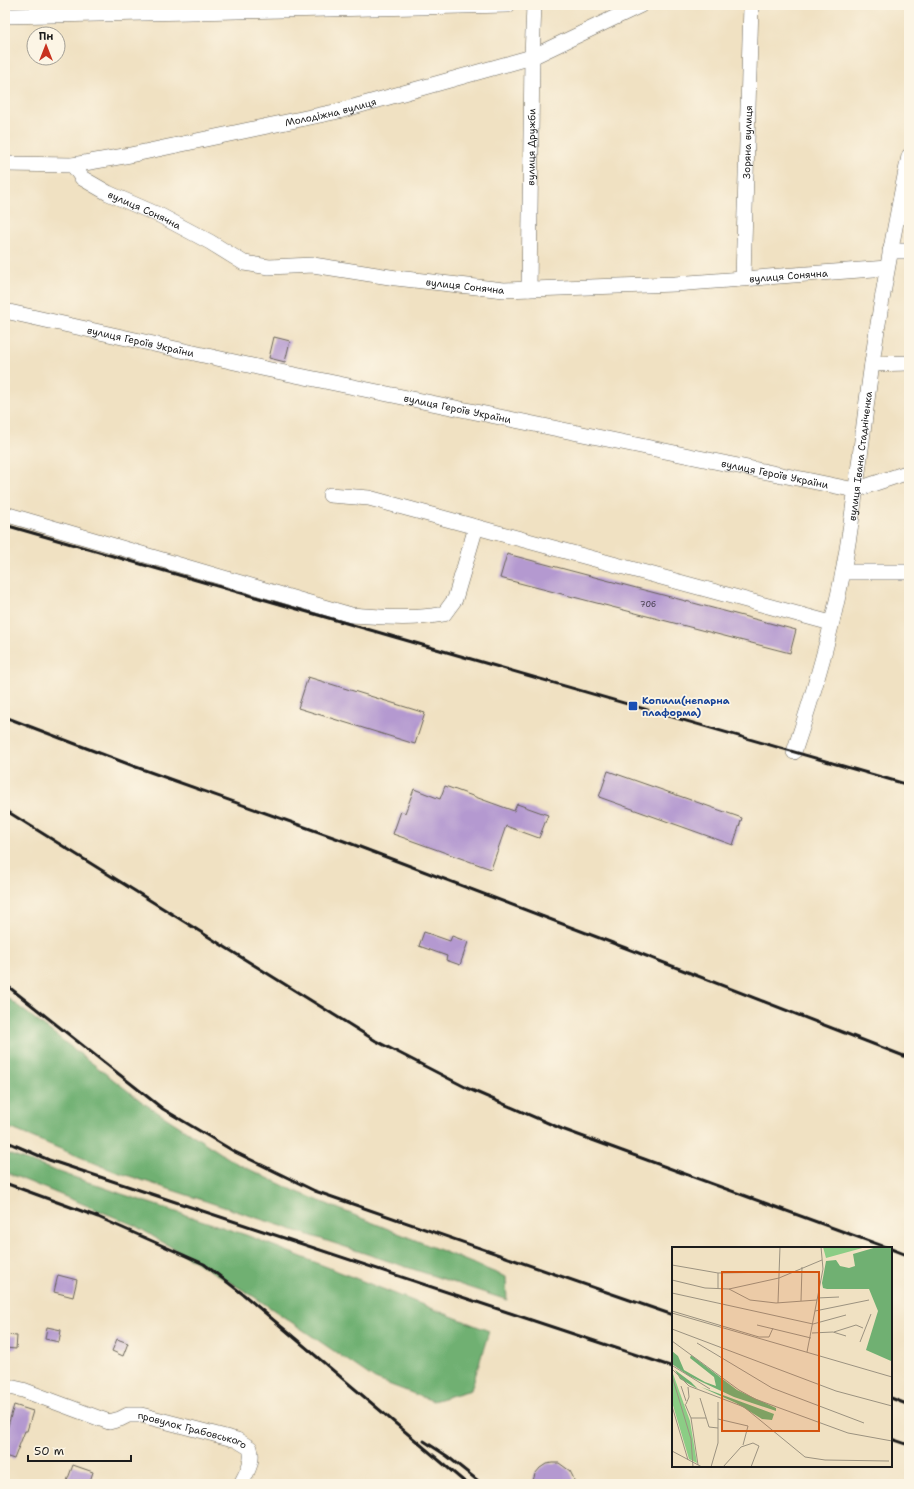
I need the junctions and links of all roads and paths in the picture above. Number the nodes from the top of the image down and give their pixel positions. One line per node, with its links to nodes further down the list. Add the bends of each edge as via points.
1 (508, 5): 5 (street)
2 (534, 5): 6 (street, вулиця Дружби)
3 (641, 5): 6 (street, Молодіжна вулиця)
4 (751, 5): 13 (street, Зоряна вулиця)
5 (5, 16)
6 (532, 57): 9 (street, Молодіжна вулиця, via 339,111); 14 (street, вулиця Дружби)
7 (909, 156): 10 (street, вулиця Івана Стадніченка)
8 (5, 164): 9 (street, Молодіжна вулиця)
9 (73, 165): 14 (street, вулиця Сонячна, via 82,178 108,193 161,216 244,263 269,267 313,265 396,278 504,290)
10 (890, 250): 11 (street); 12 (street, вулиця Івана Стадніченка)
11 (909, 251)
12 (887, 268): 13 (street, вулиця Сонячна); 17 (street, вулиця Івана Стадніченка)
13 (743, 278): 14 (street, вулиця Сонячна, via 675,284)
14 (529, 289)
15 (5, 312): 19 (street, вулиця Героїв України, via 266,369)
16 (909, 363): 17 (street)
17 (872, 364): 19 (street, вулиця Івана Стадніченка)
18 (909, 472): 19 (street)
19 (855, 490): 23 (street, вулиця Івана Стадніченка)
20 (330, 495): 22 (street, via 369,498)
21 (5, 514): 22 (street, via 351,615 396,618 444,614 455,599)
22 (476, 527): 25 (street)
23 (843, 572): 24 (street); 25 (street, вулиця Івана Стадніченка)
24 (909, 572)
25 (831, 623): 26 (street, вулиця Івана Стадніченка)
26 (794, 752)
27 (5, 1386): 28 (street, провулок Грабовського, via 23,1390 109,1422 128,1415 141,1415 238,1440 250,1448 252,1455)
28 (241, 1484)

